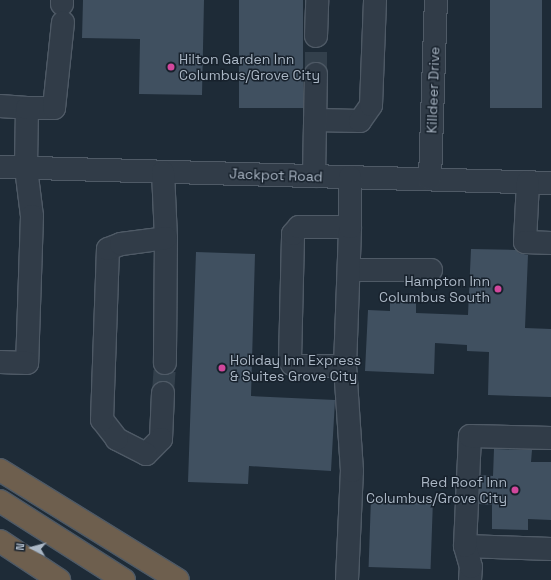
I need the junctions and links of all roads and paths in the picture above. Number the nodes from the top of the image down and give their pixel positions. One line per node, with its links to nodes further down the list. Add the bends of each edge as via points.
1 (318, 0): 5 (street)
2 (375, 0): 9 (street, via 371,105 360,121)
3 (436, 0): 15 (street, Killdeer Drive)
4 (62, 8): 8 (street, via 54,108)
5 (316, 36)
6 (316, 74): 9 (street)
7 (0, 106): 8 (street)
8 (27, 108): 11 (street)
9 (315, 120): 13 (street)
10 (0, 167): 11 (street, Jackpot Road)
11 (26, 168): 12 (street, Jackpot Road); 23 (street, via 32,216 27,363)
12 (163, 172): 13 (street, Jackpot Road); 19 (street)
13 (314, 176): 14 (street, Jackpot Road)
14 (350, 177): 15 (street, Jackpot Road); 18 (street)
15 (430, 179): 16 (street, Jackpot Road)
16 (528, 182): 17 (street, Jackpot Road); 20 (street, via 525,242)
17 (551, 183)
18 (350, 227): 21 (street); 25 (street, via 299,227 293,234 290,360 297,366)
19 (166, 238): 24 (street); 26 (street, via 121,244 108,249 102,420 117,439 146,454 161,439)
20 (551, 243)
21 (348, 270): 22 (street); 25 (street)
22 (431, 270)
23 (0, 362)
24 (165, 363)
25 (345, 366): 36 (street, via 352,471)
26 (163, 393)
27 (551, 438): 31 (street, via 470,436)
28 (0, 470): 35 (highway)
29 (0, 501): 34 (highway)
30 (0, 541): 33 (highway)
31 (465, 546): 32 (street); 37 (street, via 471,567)
32 (551, 549)
33 (59, 580)
34 (124, 580)
35 (178, 580)
36 (347, 580)
37 (470, 580)

